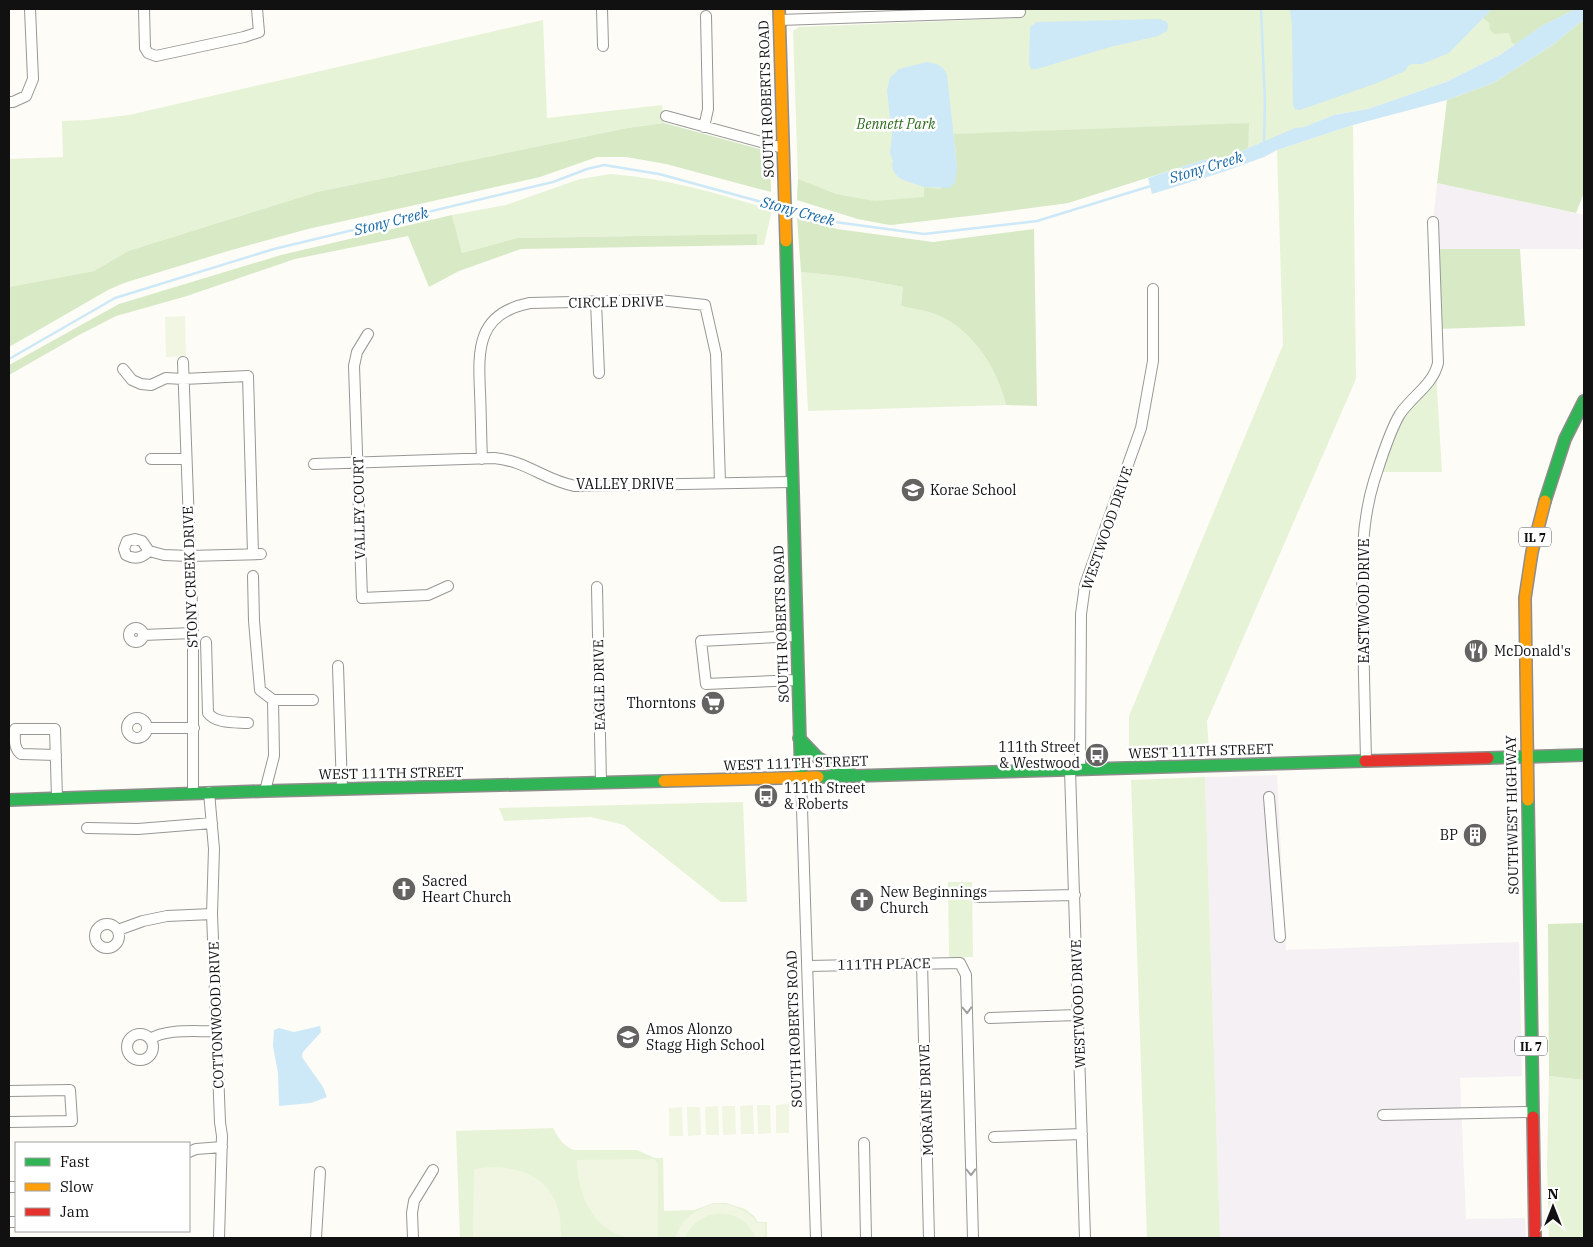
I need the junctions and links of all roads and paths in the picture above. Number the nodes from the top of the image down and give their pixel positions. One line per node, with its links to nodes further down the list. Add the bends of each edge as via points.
1 (30, 9): 9 (street, via 33,80 26,96)
2 (144, 9): 3 (street, via 146,48 148,53 156,56 259,32)
3 (257, 9)
4 (602, 9): 8 (street)
5 (1020, 12): 6 (street)
6 (779, 14): 12 (main road, SOUTH ROBERTS ROAD)
7 (706, 16): 11 (street, via 708,109)
8 (603, 46)
9 (9, 102)
10 (666, 116): 11 (street)
11 (704, 127): 12 (street)
12 (783, 148): 27 (main road, SOUTH ROBERTS ROAD)
13 (1433, 222): 51 (street, EASTWOOD DRIVE, via 1436,373 1406,406 1393,428 1374,483 1364,531 1361,572)
14 (1153, 289): 52 (street, WESTWOOD DRIVE, via 1153,361 1141,428 1085,585)
15 (596, 302): 19 (street); 24 (street, CIRCLE DRIVE, via 522,304 504,312 490,324 479,351); 28 (street, CIRCLE DRIVE, via 659,300 705,305 716,354)
16 (368, 334): 25 (street, VALLEY COURT, via 357,352 354,366)
17 (183, 362): 20 (street, STONY CREEK DRIVE)
18 (123, 369): 20 (street, via 132,380 141,384 151,385 166,378)
19 (599, 373)
20 (183, 379): 23 (street, STONY CREEK DRIVE); 30 (street, via 248,376 257,554)
21 (1584, 401): 50 (main road, SOUTHWEST HIGHWAY / IL 7, via 1562,447 1532,551 1525,598)
22 (150, 459): 23 (street)
23 (186, 459): 30 (street, STONY CREEK DRIVE)
24 (482, 459): 25 (street, VALLEY DRIVE); 28 (street, VALLEY DRIVE, via 518,462 555,481 575,486)
25 (358, 462): 26 (street, VALLEY DRIVE); 32 (street, VALLEY COURT, via 362,598 428,595)
26 (314, 464)
27 (792, 482): 28 (street, VALLEY DRIVE); 36 (main road, SOUTH ROBERTS ROAD)
28 (720, 483)
29 (149, 551): 30 (street)
30 (189, 556): 34 (street, STONY CREEK DRIVE)
31 (253, 576): 42 (street, via 260,690)
32 (448, 586)
33 (597, 587): 55 (street, EAGLE DRIVE)
34 (193, 633): 35 (street); 39 (street, STONY CREEK DRIVE)
35 (143, 635)
36 (797, 636): 41 (main road, SOUTH ROBERTS ROAD); 41 (street, via 701,641 706,684)
37 (206, 642): 40 (street)
38 (338, 666): 56 (street)
39 (194, 679): 40 (street); 46 (street, STONY CREEK DRIVE)
40 (206, 679): 44 (street, via 209,716)
41 (798, 680): 47 (main road, SOUTH ROBERTS ROAD)
42 (272, 700): 43 (street); 57 (street, via 274,756)
43 (313, 700)
44 (248, 723)
45 (148, 728): 46 (street)
46 (194, 728): 59 (street, STONY CREEK DRIVE)
47 (799, 738): 53 (main road, via 818,758); 54 (main road, SOUTH ROBERTS ROAD)
48 (56, 755): 48 (street, via 55,729 15,729 15,744 21,754); 61 (street)
49 (1584, 755): 50 (main road, WEST 111TH STREET)
50 (1526, 756): 51 (main road, WEST 111TH STREET); 77 (main road, SOUTHWEST HIGHWAY / IL 7)
51 (1366, 761): 52 (main road, WEST 111TH STREET)
52 (1075, 769): 53 (main road, WEST 111TH STREET); 65 (street, WESTWOOD DRIVE)
53 (856, 776): 54 (main road, WEST 111TH STREET)
54 (800, 778): 55 (main road, WEST 111TH STREET); 71 (street, SOUTH ROBERTS ROAD)
55 (601, 783): 56 (main road, WEST 111TH STREET)
56 (342, 789): 57 (main road, WEST 111TH STREET)
57 (265, 791): 58 (main road, WEST 111TH STREET)
58 (209, 792): 59 (main road, WEST 111TH STREET); 63 (street, COTTONWOOD DRIVE)
59 (193, 793): 61 (main road, WEST 111TH STREET)
60 (1269, 797): 69 (street)
61 (57, 798): 62 (main road, WEST 111TH STREET)
62 (9, 800)
63 (212, 823): 64 (street, via 138,829); 67 (street, COTTONWOOD DRIVE)
64 (87, 828)
65 (1075, 895): 66 (street); 72 (street, WESTWOOD DRIVE)
66 (977, 897)
67 (212, 914): 68 (street, via 167,916); 74 (street, COTTONWOOD DRIVE)
68 (118, 930)
69 (1280, 937)
70 (922, 963): 71 (street, 111TH PLACE); 93 (street, MORAINE DRIVE); 94 (street, 111TH PLACE, one-way to 94, via 960,963 966,975)
71 (808, 966): 91 (street, SOUTH ROBERTS ROAD)
72 (1078, 1015): 73 (street); 80 (street, WESTWOOD DRIVE)
73 (990, 1018)
74 (216, 1031): 75 (street, via 172,1032); 83 (street, COTTONWOOD DRIVE)
75 (150, 1039)
76 (9, 1090): 79 (street, via 70,1090 72,1121)
77 (1532, 1112): 78 (street); 96 (main road, SOUTHWEST HIGHWAY / IL 7)
78 (1383, 1115)
79 (9, 1122)
80 (1082, 1134): 81 (street); 95 (street, WESTWOOD DRIVE)
81 (994, 1137)
82 (864, 1143): 92 (street)
83 (222, 1147): 84 (street); 87 (street, COTTONWOOD DRIVE)
84 (190, 1152)
85 (432, 1170): 90 (street, via 414,1201)
86 (320, 1172): 88 (street)
87 (219, 1238)
88 (316, 1238)
89 (407, 1238): 90 (street)
90 (413, 1238)
91 (816, 1238)
92 (866, 1238)
93 (929, 1238)
94 (973, 1238)
95 (1085, 1238)
96 (1535, 1238)

